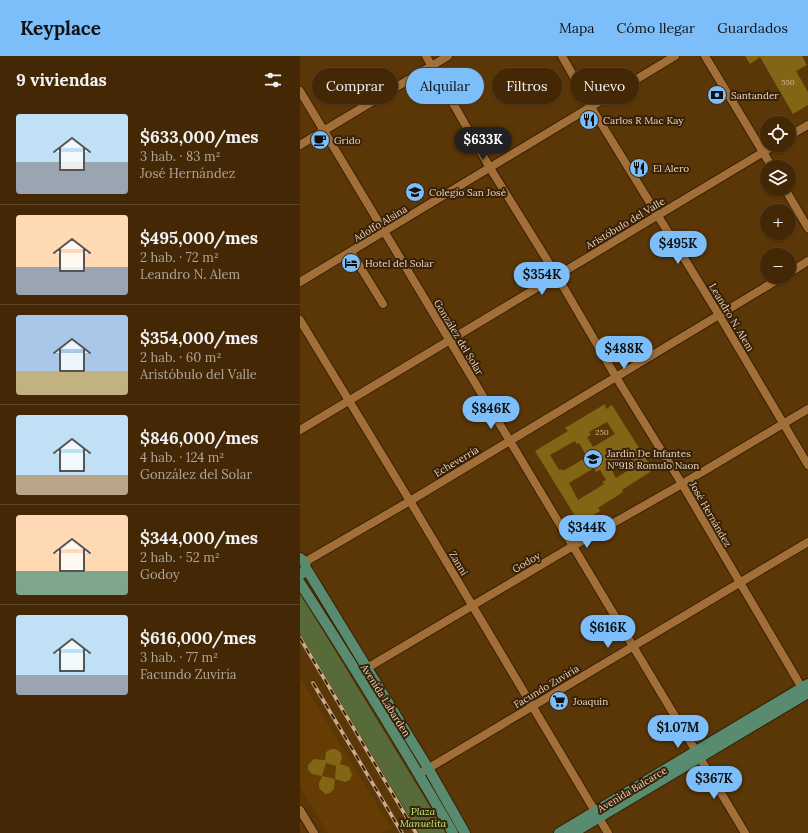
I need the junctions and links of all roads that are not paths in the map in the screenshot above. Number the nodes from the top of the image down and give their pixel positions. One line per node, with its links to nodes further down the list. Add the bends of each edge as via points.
1 (426, 56): 6 (street, José Hernández)
2 (448, 56): 6 (street)
3 (562, 56): 8 (street, Leandro N. Alem)
4 (675, 56): 8 (street, Adolfo Alsina)
5 (705, 56): 13 (street)
6 (432, 66): 10 (street); 16 (street, José Hernández)
7 (300, 91): 10 (street, González del Solar)
8 (591, 107): 16 (street, Adolfo Alsina); 18 (street, Leandro N. Alem)
9 (808, 125): 11 (street)
10 (324, 131): 12 (street); 20 (street, González del Solar)
11 (796, 132)
12 (300, 145)
13 (760, 147)
14 (763, 152): 15 (street); 18 (street, Aristóbulo del Valle)
15 (768, 160)
16 (490, 168): 20 (street, Adolfo Alsina); 24 (street, José Hernández)
17 (789, 196): 19 (street)
18 (659, 214): 24 (street, Aristóbulo del Valle); 28 (street, Leandro N. Alem)
19 (808, 228)
20 (384, 232): 21 (street, Adolfo Alsina); 30 (street, González del Solar)
21 (351, 252): 25 (street, Adolfo Alsina); 27 (street)
22 (808, 261): 23 (street)
23 (796, 269)
24 (557, 276): 30 (street, Aristóbulo del Valle); 31 (street, José Hernández)
25 (300, 282)
26 (771, 284): 28 (street, Echeverría)
27 (383, 304)
28 (720, 315): 31 (street, Echeverría); 34 (street, Leandro N. Alem)
29 (300, 320): 32 (street, Zanni)
30 (449, 340): 32 (street, Aristóbulo del Valle); 36 (street, González del Solar)
31 (616, 377): 36 (street, Echeverría); 38 (street, José Hernández)
32 (349, 400): 35 (street, Aristóbulo del Valle); 39 (street, Zanni)
33 (808, 409): 34 (street, Godoy)
34 (783, 424): 37 (street, Leandro N. Alem); 38 (street, Godoy)
35 (300, 430)
36 (510, 441): 39 (street, Echeverría); 41 (street, González del Solar)
37 (808, 466)
38 (682, 484): 41 (street, Godoy); 43 (street, José Hernández)
39 (410, 501): 42 (street, Echeverría); 45 (street, Zanni)
40 (808, 542): 43 (street, Facundo Zuviría)
41 (573, 546): 45 (street, Godoy); 46 (street, González del Solar)
42 (303, 566): 47 (main road, Avenida Labarden)
43 (740, 582): 46 (street, Facundo Zuviría); 48 (street, José Hernández)
44 (300, 583): 47 (main road, Avenida Labarden)
45 (473, 606): 47 (street, Godoy); 49 (street, Zanni)
46 (633, 646): 49 (street, Facundo Zuviría); 50 (street, González del Solar)
47 (362, 671): 51 (main road, Avenida Labarden)
48 (806, 691): 50 (main road, Avenida Balcarce)
49 (532, 706): 51 (street, Facundo Zuviría); 53 (street, Zanni)
50 (698, 754): 53 (main road, Avenida Balcarce); 60 (street, González del Solar)
51 (423, 771): 55 (main road, Avenida Labarden); 56 (main road, Avenida Labarden)
52 (300, 810): 54 (street)
53 (597, 815): 57 (main road, Avenida Balcarce); 58 (main road, Avenida Balcarce); 59 (street, Zanni)
54 (314, 833)
55 (452, 833)
56 (465, 833)
57 (559, 833)
58 (573, 833)
59 (608, 833)
60 (745, 833)

